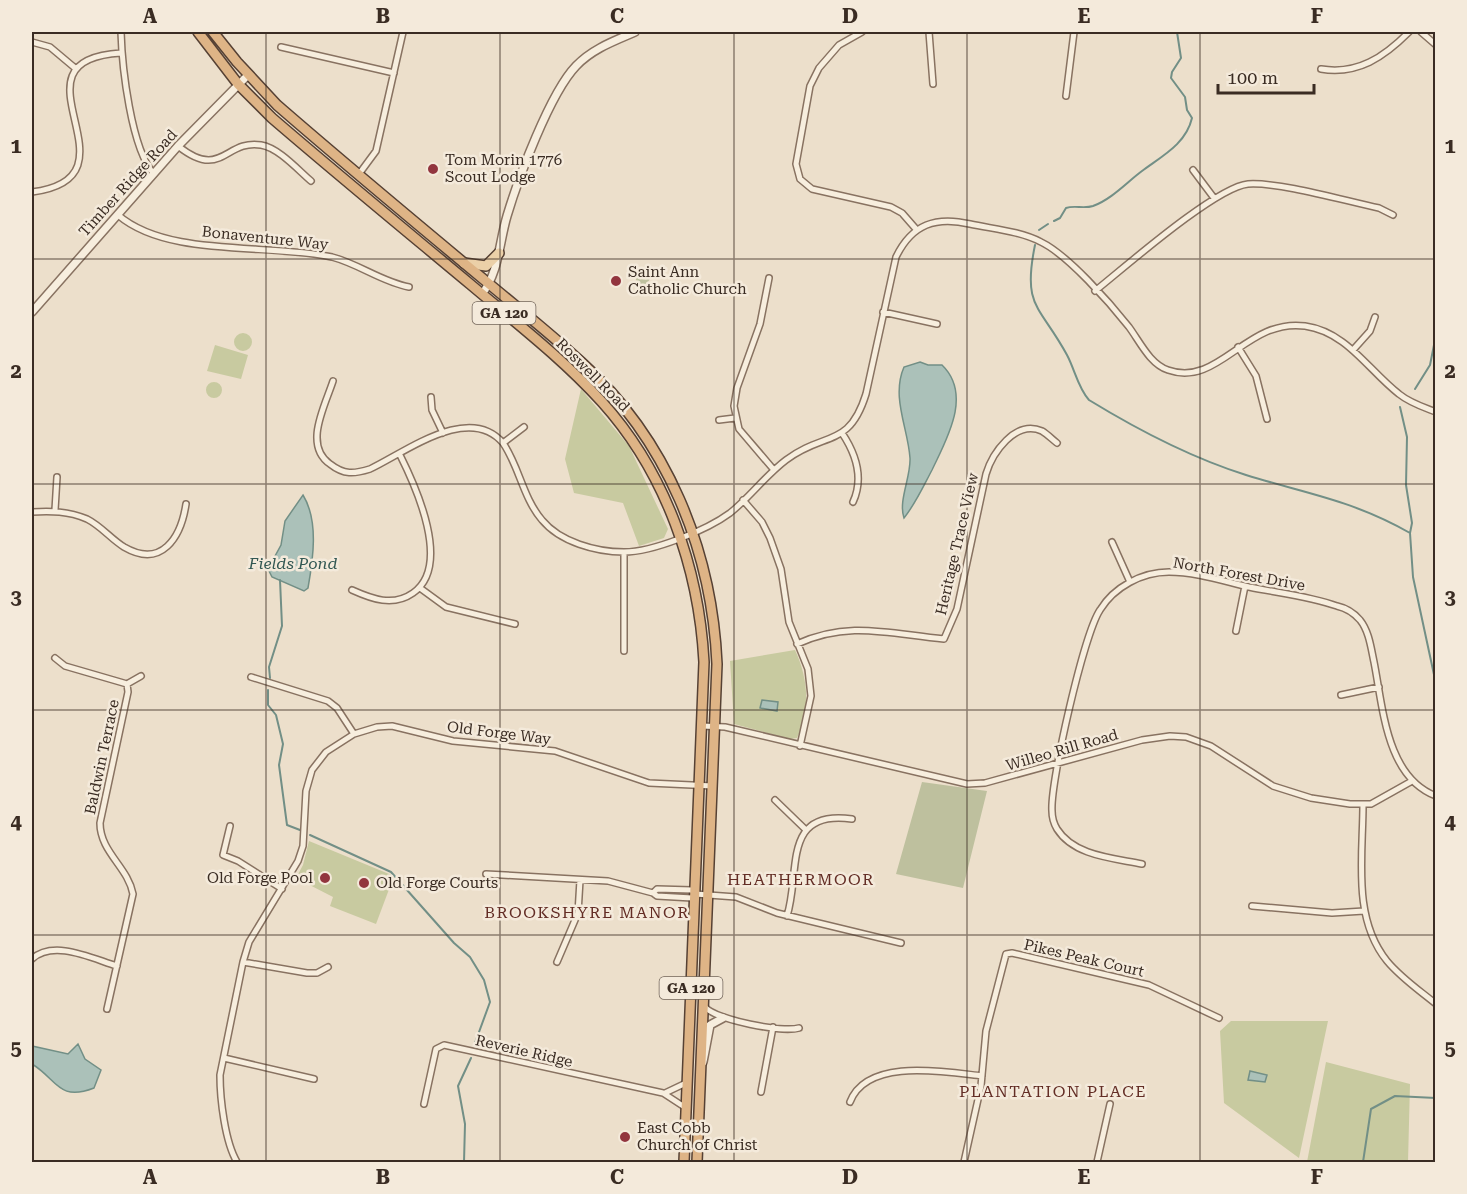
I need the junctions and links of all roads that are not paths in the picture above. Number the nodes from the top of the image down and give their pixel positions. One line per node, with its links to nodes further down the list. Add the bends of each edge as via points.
1 (121, 32): 14 (street)
2 (198, 32): 19 (highway, Roswell Road / GA 120)
3 (213, 32): 18 (highway, Roswell Road / GA 120)
4 (403, 32): 17 (street)
5 (635, 32): 32 (street, via 592,52 564,81 514,195)
6 (862, 32): 31 (street, via 832,51 814,76 796,155 797,171 812,189 891,207)
7 (929, 32): 20 (street)
8 (1074, 32): 21 (street)
9 (1409, 32): 16 (street, via 1388,52 1368,63 1336,72)
10 (1421, 32): 12 (street)
11 (32, 42): 15 (street, via 50,47)
12 (1436, 45)
13 (281, 47): 17 (street)
14 (121, 53): 15 (street, via 96,55); 24 (street, via 137,136 146,165)
15 (75, 68): 27 (street, via 66,93 79,145 78,164 62,184)
16 (1321, 69)
17 (394, 73): 25 (street, via 376,151)
18 (248, 75): 19 (street, Timber Ridge Road); 25 (highway, Roswell Road / GA 120, via 277,105)
19 (238, 84): 22 (street, Timber Ridge Road); 38 (highway, Roswell Road / GA 120)
20 (933, 84)
21 (1066, 96)
22 (178, 146): 24 (street, Timber Ridge Road); 26 (street, via 195,159 205,161 250,145 263,146)
23 (1192, 170): 28 (street)
24 (154, 174): 29 (street, Timber Ridge Road)
25 (359, 174): 33 (highway, Roswell Road / GA 120)
26 (311, 181)
27 (32, 192)
28 (1214, 198): 30 (street, via 1233,188 1258,184 1379,208); 37 (street)
29 (118, 215): 36 (street, Bonaventure Way, via 137,229 165,239 326,256); 39 (street, Timber Ridge Road)
30 (1393, 215)
31 (916, 229): 37 (street, via 948,220 1031,238 1063,257); 40 (street, via 896,257)
32 (499, 253): 33 (main road, via 486,266); 35 (street)
33 (464, 263): 35 (highway, Roswell Road / GA 120)
34 (769, 278): 48 (street, via 760,324 737,388)
35 (489, 285): 38 (street); 64 (highway, Roswell Road / GA 120, via 582,362 618,401 658,458)
36 (409, 287)
37 (1095, 291): 43 (street, via 1151,358 1167,370 1182,374 1199,372)
38 (482, 294): 65 (highway, Roswell Road / GA 120, via 557,358 616,418 654,477)
39 (32, 312)
40 (883, 312): 42 (street); 53 (street, via 860,412)
41 (1375, 317): 44 (street, via 1370,331)
42 (937, 324)
43 (1238, 347): 44 (street, via 1263,331 1296,325 1324,331); 49 (street, via 1256,376)
44 (1353, 350): 47 (street, via 1401,396)
45 (333, 381): 56 (street, via 317,433 317,448 323,459 340,471 356,474)
46 (431, 397): 52 (street, via 432,410)
47 (1436, 412)
48 (735, 418): 50 (street); 57 (street, via 748,442)
49 (1267, 419)
50 (719, 420)
51 (524, 427): 54 (street)
52 (443, 432): 54 (street, via 462,426 480,427); 56 (street)
53 (842, 433): 57 (street, via 796,453); 60 (street, via 856,462 858,485)
54 (503, 443): 67 (street, via 534,508 547,525 570,541)
55 (1057, 443): 74 (street, Heritage Trace View, via 1042,431 1024,430 1006,441 992,458 957,609 944,639 847,629 826,632)
56 (400, 455): 70 (street, via 418,493 432,554 428,576)
57 (774, 470): 59 (street)
58 (57, 477): 62 (street)
59 (743, 500): 64 (street, via 722,518); 74 (street, via 770,538 781,569 789,622)
60 (853, 502)
61 (186, 504): 62 (street, via 177,537 161,551 147,554 123,546 89,520)
62 (55, 510): 63 (street)
63 (32, 512)
64 (693, 532): 65 (street); 83 (highway, Roswell Road / GA 120, via 706,576 714,626)
65 (680, 536): 67 (street); 82 (highway, Roswell Road / GA 120, via 703,639)
66 (1112, 542): 68 (street)
67 (624, 552): 75 (street)
68 (1130, 582): 69 (street, North Forest Drive, via 1150,574 1172,572); 86 (street, North Forest Drive, via 1104,603 1091,629)
69 (1245, 586): 73 (street); 80 (street, North Forest Drive, via 1352,612 1366,630)
70 (420, 588): 71 (street, via 396,601 380,601); 72 (street, via 446,607)
71 (352, 590)
72 (515, 624)
73 (1236, 631)
74 (797, 644): 85 (street, via 812,690)
75 (624, 651)
76 (55, 658): 79 (street, Baldwin Terrace, via 66,666)
77 (141, 676): 79 (street)
78 (251, 677): 84 (street, via 328,701 338,708)
79 (127, 684): 109 (street, Baldwin Terrace, via 100,823 103,844 127,876 133,894)
80 (1379, 687): 81 (street); 87 (street, North Forest Drive, via 1393,745)
81 (1341, 694)
82 (702, 726): 83 (street, Willeo Rill Road); 88 (highway, Roswell Road / GA 120)
83 (715, 727): 85 (street, Willeo Rill Road); 89 (highway, Roswell Road / GA 120)
84 (354, 734): 88 (street, Old Forge Way, via 392,726 453,741 529,746 555,751 634,779); 99 (street, Old Forge Way, via 326,752 312,770 306,791 303,846)
85 (800, 746): 86 (street, Willeo Rill Road, via 967,784 985,783)
86 (1059, 762): 92 (street, Willeo Rill Road, via 1149,738 1186,737 1219,750 1281,790); 96 (street, North Forest Drive, via 1052,811 1061,835 1085,851)
87 (1412, 781): 90 (street); 92 (street, Willeo Rill Road, via 1377,802)
88 (700, 786): 89 (street, Old Forge Way); 100 (highway, Roswell Road / GA 120)
89 (713, 786): 101 (highway, Roswell Road / GA 120)
90 (1436, 796)
91 (775, 800): 95 (street)
92 (1363, 805): 103 (street)
93 (852, 819): 95 (street, via 825,819)
94 (230, 826): 99 (street, via 223,855)
95 (806, 830): 104 (street, via 795,852)
96 (1142, 864)
97 (486, 874): 98 (street)
98 (580, 880): 100 (street, via 613,881 657,896 692,898); 108 (street, via 578,913)
99 (282, 889): 107 (street, Old Forge Way, via 249,942)
100 (695, 894): 101 (street); 122 (highway, Roswell Road / GA 120)
101 (708, 894): 104 (street, via 743,898); 112 (highway, Roswell Road / GA 120)
102 (1252, 906): 103 (street, via 1332,913)
103 (1364, 911): 111 (street, via 1371,934 1387,961)
104 (787, 916): 105 (street)
105 (901, 943)
106 (32, 959): 109 (street, via 42,952 57,950)
107 (243, 962): 110 (street, via 307,974); 118 (street, Old Forge Way)
108 (556, 962)
109 (117, 966): 113 (street, Baldwin Terrace)
110 (328, 967)
111 (1436, 1004)
112 (704, 1006): 114 (street); 119 (highway, Roswell Road / GA 120)
113 (108, 1009)
114 (723, 1018): 116 (street); 119 (street, via 710,1025)
115 (1219, 1018): 120 (street, Pikes Peak Court, via 1149,985 1006,954 986,1031)
116 (773, 1027): 117 (street); 123 (street)
117 (799, 1028)
118 (224, 1058): 121 (street); 129 (street, Old Forge Way, via 220,1091)
119 (701, 1070): 131 (highway, Roswell Road / GA 120)
120 (982, 1076): 125 (street, via 897,1071 858,1088); 132 (street, Pikes Peak Court)
121 (314, 1079)
122 (687, 1083): 124 (street); 128 (highway, Roswell Road / GA 120)
123 (761, 1092)
124 (663, 1094): 126 (street, Reverie Ridge, via 444,1045 436,1049); 128 (street)
125 (850, 1102)
126 (424, 1104)
127 (1110, 1104): 133 (street)
128 (686, 1108): 130 (highway, Roswell Road / GA 120)
129 (237, 1162)
130 (684, 1162)
131 (697, 1162)
132 (964, 1162)
133 (1097, 1162)

